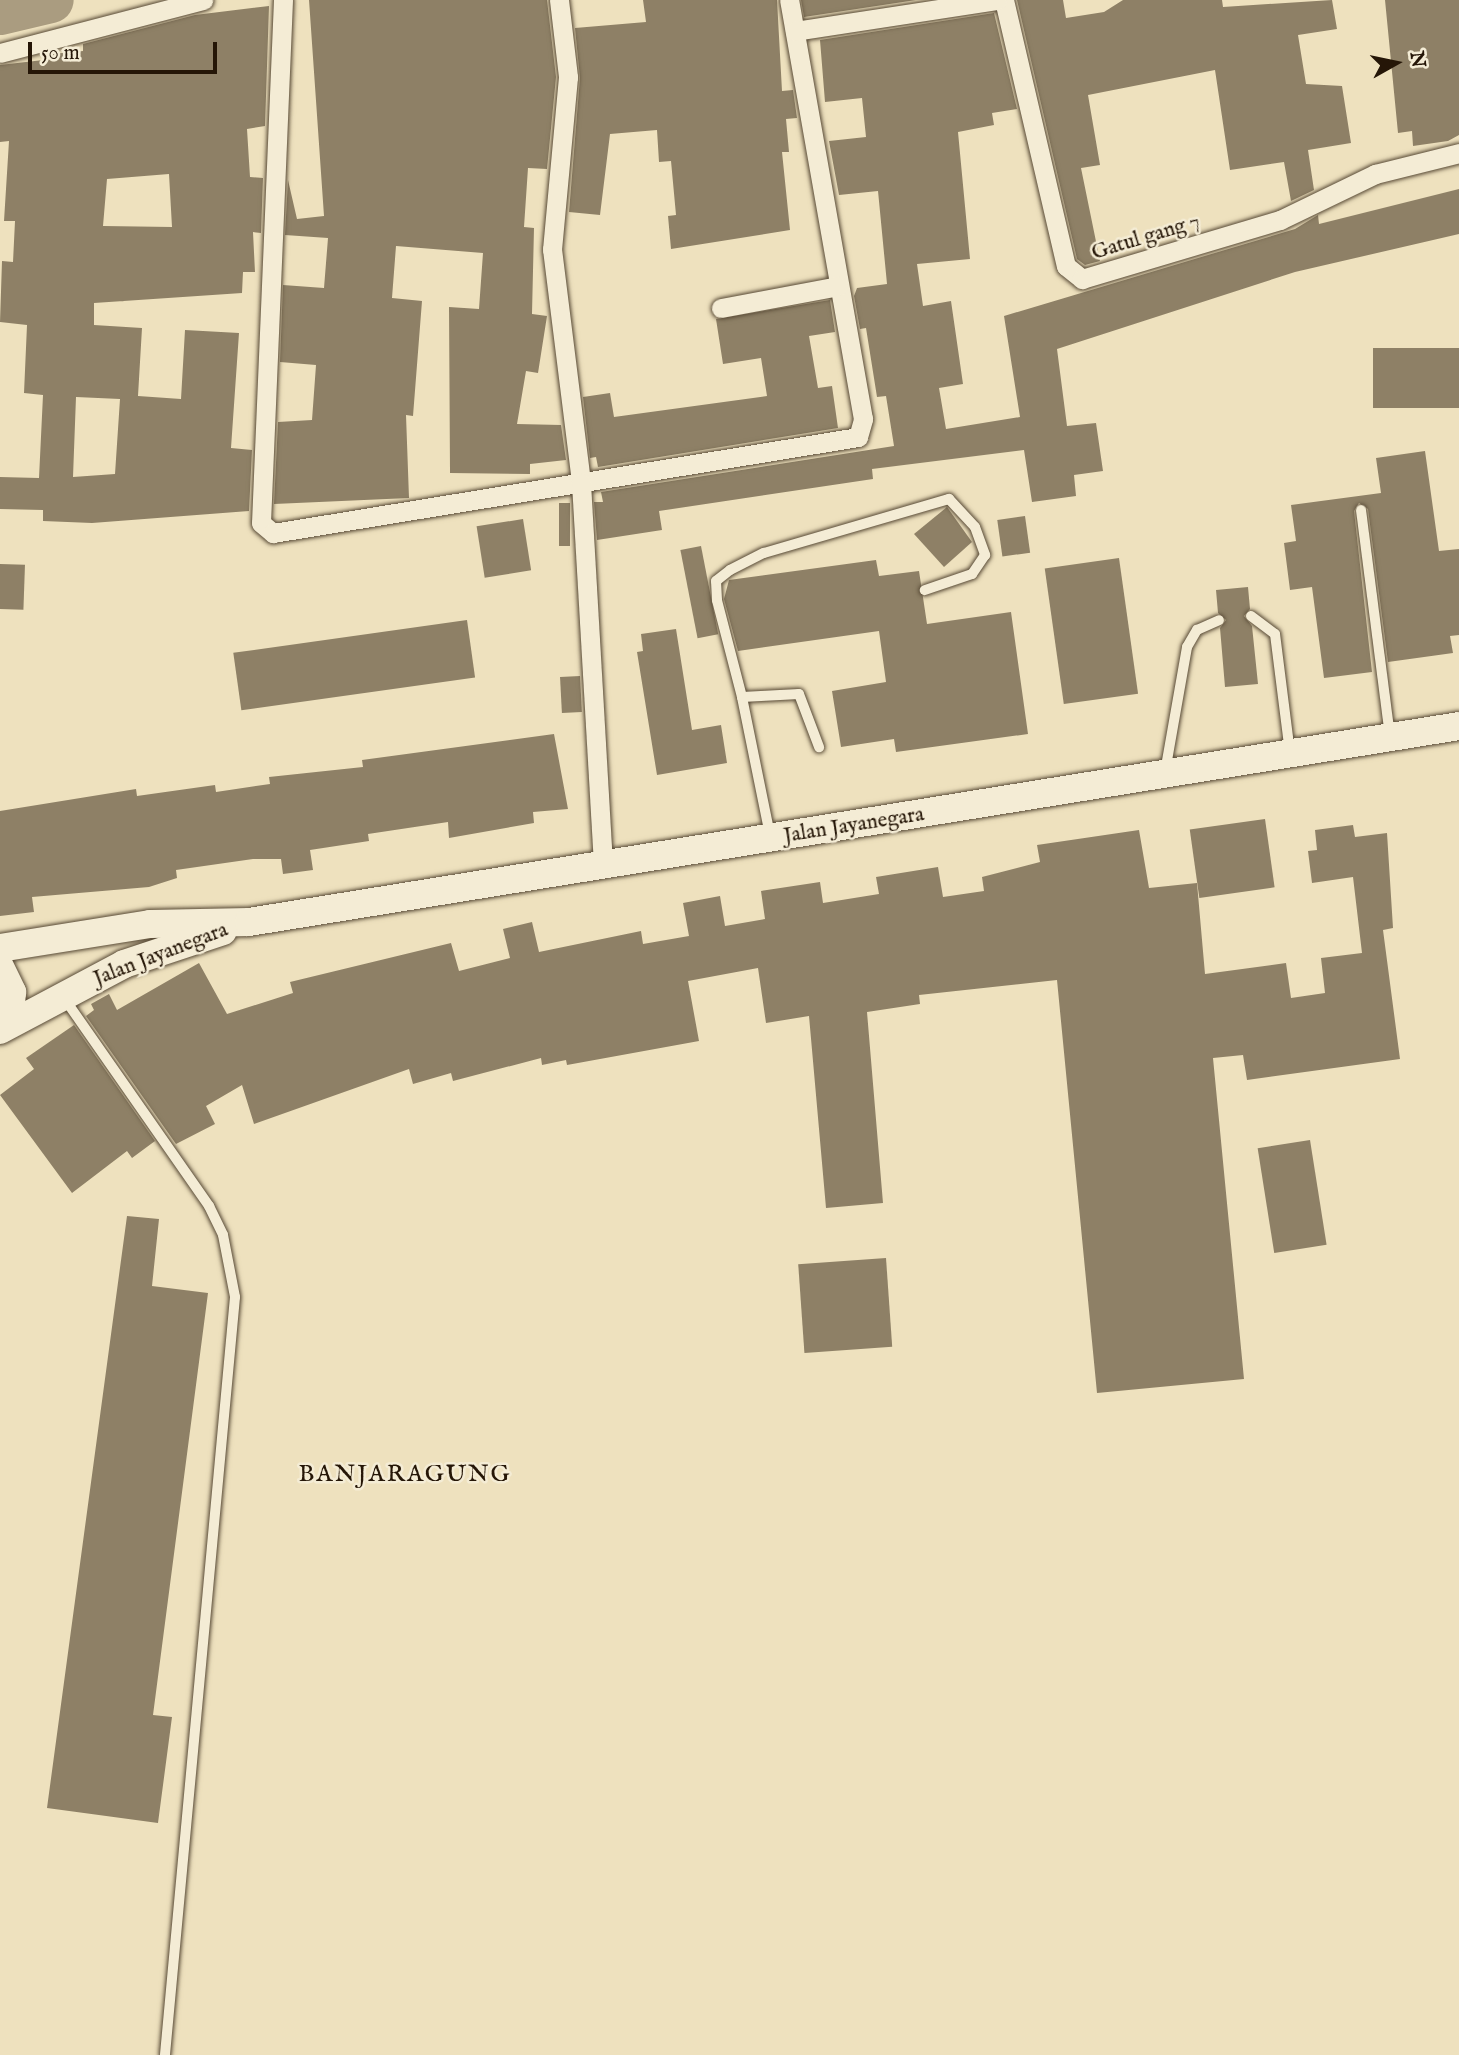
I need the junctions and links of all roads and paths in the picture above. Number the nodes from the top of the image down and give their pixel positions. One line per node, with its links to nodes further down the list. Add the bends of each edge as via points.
1 (204, 0): 7 (street)
2 (284, 0): 11 (street, via 263,529 273,533)
3 (559, 0): 11 (street, via 568,77 552,242)
4 (789, 0): 6 (street)
5 (996, 0): 6 (street); 8 (street, Gatul gang 7, via 1066,266 1082,279 1297,214 1375,173)
6 (795, 31): 9 (street)
7 (0, 53)
8 (1459, 153)
9 (838, 286): 10 (street); 11 (street, via 863,419 858,437)
10 (721, 307)
11 (581, 483): 23 (street)
12 (1362, 510): 18 (lane)
13 (925, 590): 16 (lane, via 972,574 985,555 975,527 949,499 764,553 730,570 716,581 717,600)
14 (1251, 616): 20 (lane, via 1275,634)
15 (1219, 620): 21 (lane, via 1198,630 1187,647)
16 (742, 697): 19 (lane, via 799,694); 22 (lane)
17 (1459, 726): 18 (main road, Jalan Jayanegara)
18 (1390, 737): 20 (main road, Jalan Jayanegara)
19 (819, 747)
20 (1290, 755): 21 (main road, Jalan Jayanegara)
21 (1165, 776): 22 (main road, Jalan Jayanegara)
22 (771, 839): 23 (main road, Jalan Jayanegara)
23 (603, 865): 24 (main road, Jalan Jayanegara)
24 (249, 922): 25 (main road, Jalan Jayanegara, via 150,924); 27 (main road, Jalan Jayanegara, via 124,964)
25 (0, 948)
26 (0, 967): 28 (main road, via 12,992)
27 (61, 995): 28 (main road, Jalan Jayanegara); 29 (lane, via 209,1206 223,1235 235,1297)
28 (4, 1027)
29 (165, 2055)

